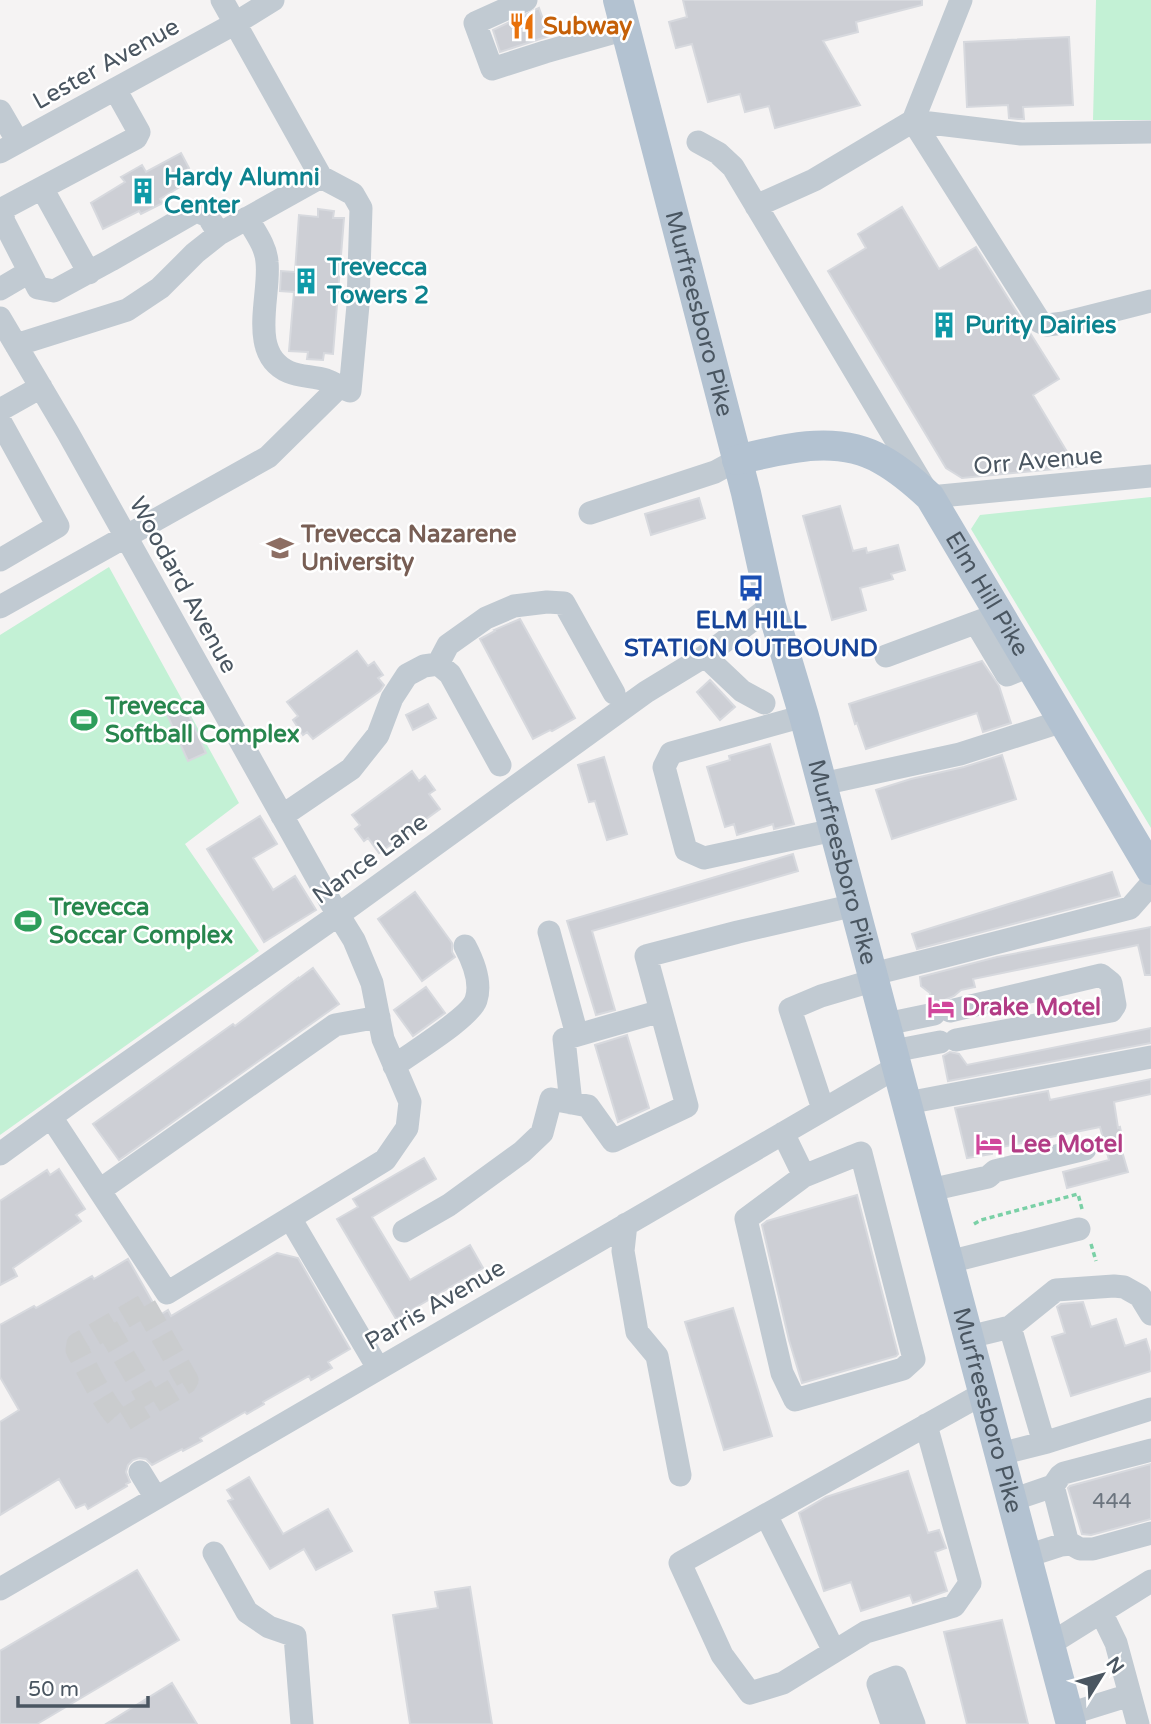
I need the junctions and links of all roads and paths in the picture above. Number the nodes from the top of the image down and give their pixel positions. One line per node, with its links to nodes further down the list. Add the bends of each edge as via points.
1 (222, 0): 6 (street)
2 (273, 0): 6 (street, Lester Avenue)
3 (526, 0): 7 (street, via 475,23 492,69)
4 (618, 0): 7 (main road, Murfreesboro Pike)
5 (961, 0): 10 (street)
6 (234, 23): 8 (street, Lester Avenue); 14 (street)
7 (626, 29): 29 (main road, Murfreesboro Pike)
8 (115, 89): 13 (street, Lester Avenue); 15 (street, via 139,132 136,138)
9 (0, 111): 13 (street)
10 (913, 121): 11 (street, via 1021,134); 16 (street, via 814,180); 22 (street, via 1040,322 1047,326 1064,323)
11 (1151, 132)
12 (698, 142): 16 (street, via 733,167)
13 (9, 147)
14 (321, 177): 17 (street); 25 (street, via 353,194 361,208 351,391)
15 (42, 188): 19 (street, via 4,208 3,220); 20 (street)
16 (756, 206): 31 (street)
17 (247, 218): 18 (street); 25 (street, via 264,246 268,263 263,327 267,348 288,372)
18 (219, 234): 20 (street, via 208,216 196,211); 24 (street, via 160,288 127,310)
19 (29, 272): 20 (street, via 38,288 54,290); 21 (street)
20 (89, 273)
21 (0, 289)
22 (1151, 300)
23 (0, 318): 24 (street, Woodard Avenue)
24 (16, 345): 26 (street, Woodard Avenue)
25 (340, 386): 33 (street, via 268,457)
26 (41, 387): 27 (street); 33 (street, Woodard Avenue)
27 (0, 410)
28 (0, 421): 34 (street, via 58,526)
29 (737, 460): 31 (main road, Elm Hill Pike, via 798,447 851,448 880,458); 32 (street, via 715,472); 35 (main road, Murfreesboro Pike)
30 (1151, 476): 31 (street, Orr Avenue)
31 (930, 497): 37 (main road, Elm Hill Pike)
32 (590, 513)
33 (125, 536): 36 (street); 47 (street, Woodard Avenue)
34 (3, 552)
35 (771, 606): 38 (street, Nance Lane); 43 (main road, Murfreesboro Pike)
36 (0, 607)
37 (988, 619): 39 (street); 44 (main road, Elm Hill Pike, via 1030,666)
38 (705, 656): 42 (street, via 742,691); 51 (street, Nance Lane, via 646,692)
39 (886, 656)
40 (438, 664): 41 (street, via 448,645 486,618 514,606 564,603); 45 (street, via 450,674); 47 (street, via 407,675 378,735 351,769)
41 (614, 693)
42 (764, 703)
43 (804, 716): 46 (main road, Murfreesboro Pike); 48 (street, via 671,753 664,768 679,827 686,850 704,858)
44 (1063, 721): 46 (street, via 960,754); 49 (main road, Elm Hill Pike)
45 (500, 765)
46 (822, 784): 48 (main road, Murfreesboro Pike)
47 (282, 816): 51 (street, Woodard Avenue)
48 (834, 830): 50 (main road, Murfreesboro Pike)
49 (1148, 883): 54 (street, via 1130,908)
50 (855, 905): 54 (main road, Murfreesboro Pike); 55 (street, via 646,957)
51 (338, 915): 57 (street, Woodard Avenue, via 372,983); 66 (street, Nance Lane)
52 (549, 932): 58 (street)
53 (465, 946): 62 (street, via 477,982 476,1001 464,1015)
54 (874, 977): 60 (main road, Murfreesboro Pike); 65 (street, via 790,1009)
55 (661, 1011): 58 (street); 63 (street, via 687,1106 613,1141 588,1106)
56 (947, 1011): 59 (street); 59 (street, via 1101,975 1111,983 1115,1005 1111,1011); 60 (street)
57 (379, 1017): 62 (street, Woodard Avenue); 71 (street, via 335,1025)
58 (577, 1035): 63 (street, via 564,1039)
59 (954, 1040): 60 (street)
60 (892, 1047): 64 (main road, Murfreesboro Pike); 65 (street, Parris Avenue)
61 (1151, 1057): 64 (street)
62 (394, 1066): 73 (street, Woodard Avenue, via 410,1102 407,1128 384,1160)
63 (571, 1103): 76 (street, via 551,1099 542,1133 522,1152)
64 (907, 1103): 72 (main road, Murfreesboro Pike)
65 (823, 1109): 67 (street, Parris Avenue)
66 (51, 1117): 69 (street, Nance Lane); 71 (street)
67 (783, 1133): 70 (street); 74 (street, Parris Avenue)
68 (1085, 1149): 72 (street)
69 (0, 1154)
70 (804, 1176): 70 (street, via 861,1153 914,1359 903,1369 795,1400 782,1373 746,1219)
71 (100, 1190): 73 (street, Woodard Avenue, via 160,1297)
72 (930, 1190): 77 (main road, Murfreesboro Pike)
73 (290, 1218): 81 (street)
74 (626, 1224): 81 (street, Parris Avenue); 89 (street, via 623,1251 637,1332 657,1356)
75 (1079, 1228): 77 (street)
76 (404, 1231)
77 (949, 1262): 80 (main road, Murfreesboro Pike)
78 (1151, 1314): 79 (street, via 1140,1296 1124,1287 1056,1290)
79 (1010, 1327): 80 (street); 85 (street)
80 (969, 1337): 82 (main road, Murfreesboro Pike)
81 (378, 1368): 91 (street, Parris Avenue)
82 (984, 1393): 84 (street); 87 (main road, Murfreesboro Pike)
83 (1151, 1409): 85 (street)
84 (926, 1425): 93 (street); 102 (street, via 970,1583 954,1606 866,1632)
85 (1044, 1443): 87 (street)
86 (1151, 1450): 90 (street, via 1064,1473)
87 (1000, 1454): 92 (main road, Murfreesboro Pike)
88 (140, 1472): 91 (street)
89 (680, 1475)
90 (1053, 1486): 92 (street); 95 (street)
91 (156, 1498): 99 (street, Parris Avenue)
92 (1012, 1500): 97 (main road, Murfreesboro Pike)
93 (766, 1515): 102 (street); 102 (street, via 680,1563 722,1655 750,1693 783,1684)
94 (1151, 1533): 95 (street, via 1093,1549)
95 (1068, 1544): 97 (street)
96 (214, 1553): 105 (street, via 247,1612 269,1627 295,1636)
97 (1027, 1556): 101 (main road, Murfreesboro Pike)
98 (1151, 1581): 100 (street)
99 (0, 1589)
100 (1101, 1612): 101 (street); 103 (street, via 1116,1643)
101 (1050, 1644): 104 (main road, Murfreesboro Pike)
102 (834, 1651)
103 (1130, 1695): 104 (street); 108 (street)
104 (1070, 1719)
105 (302, 1724)
106 (892, 1724): 107 (street, via 878,1684 896,1676)
107 (914, 1724)
108 (1138, 1724)

